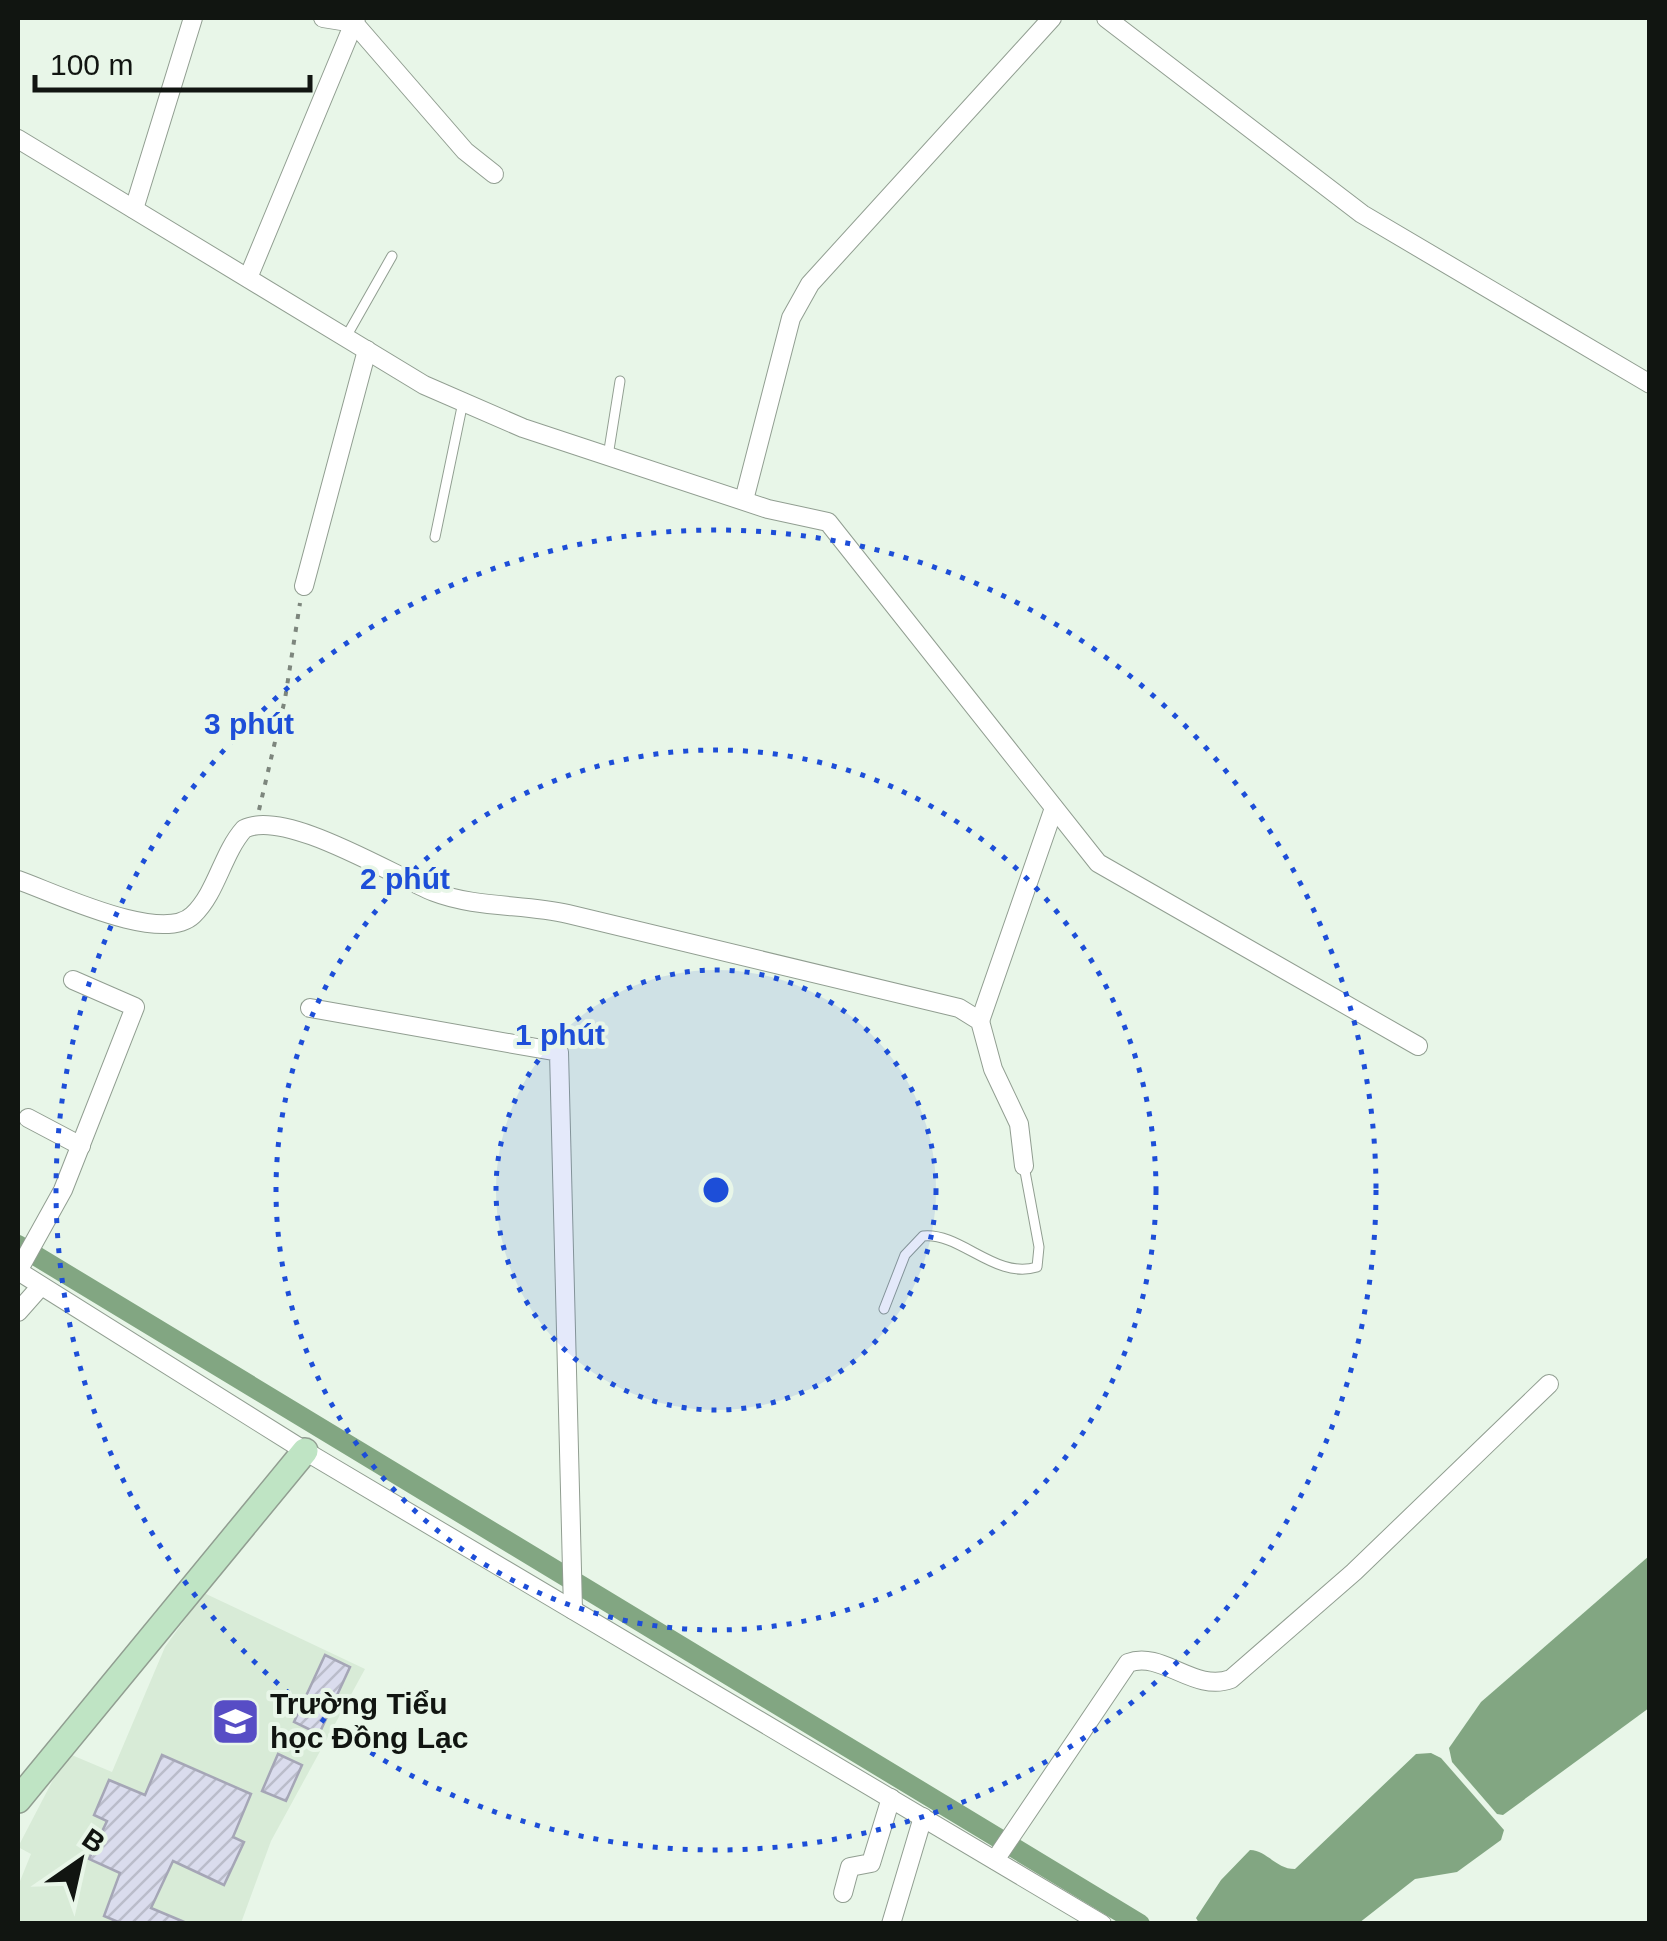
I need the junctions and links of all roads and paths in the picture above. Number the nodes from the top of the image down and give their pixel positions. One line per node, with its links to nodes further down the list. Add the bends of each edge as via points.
1 (193, 18): 8 (street)
2 (323, 18): 5 (street)
3 (1052, 18): 17 (street, via 810,284 791,318)
4 (1106, 18): 14 (street, via 1362,214)
5 (355, 20): 7 (street, via 465,151); 10 (street)
6 (18, 139): 8 (street)
7 (494, 174)
8 (134, 209): 10 (street)
9 (392, 256): 11 (lane)
10 (248, 278): 11 (street)
11 (346, 338): 12 (street)
12 (367, 350): 15 (street); 19 (street)
13 (620, 380): 16 (lane)
14 (1650, 384)
15 (462, 402): 16 (street); 18 (lane)
16 (608, 456): 17 (street)
17 (744, 500): 20 (street, via 828,522)
18 (435, 536)
19 (304, 586): 21 (path)
20 (1054, 808): 25 (street); 26 (street, via 1098,863)
21 (255, 824): 22 (street, via 236,838 192,916 177,925 130,920); 25 (street, via 299,832 438,894 562,913 959,1008)
22 (18, 880)
23 (73, 980): 28 (street, via 135,1007)
24 (310, 1008): 36 (street, via 559,1052)
25 (980, 1022): 29 (street, via 1019,1124)
26 (1418, 1046)
27 (28, 1118): 28 (street)
28 (81, 1146): 30 (street)
29 (1024, 1166): 32 (lane, via 1039,1247 1036,1267 1001,1265 923,1236 905,1255)
30 (18, 1271): 31 (street)
31 (40, 1286): 33 (street); 35 (street)
32 (884, 1309)
33 (18, 1312)
34 (1549, 1384): 40 (street, via 1354,1572 1231,1679 1208,1682 1140,1659 1128,1663)
35 (305, 1451): 36 (street); 38 (street)
36 (572, 1610): 37 (street)
37 (890, 1798): 39 (street); 41 (street, via 871,1864 850,1867)
38 (18, 1800)
39 (922, 1817): 40 (street); 42 (street)
40 (998, 1856): 43 (street)
41 (842, 1894)
42 (891, 1924)
43 (1102, 1924)

